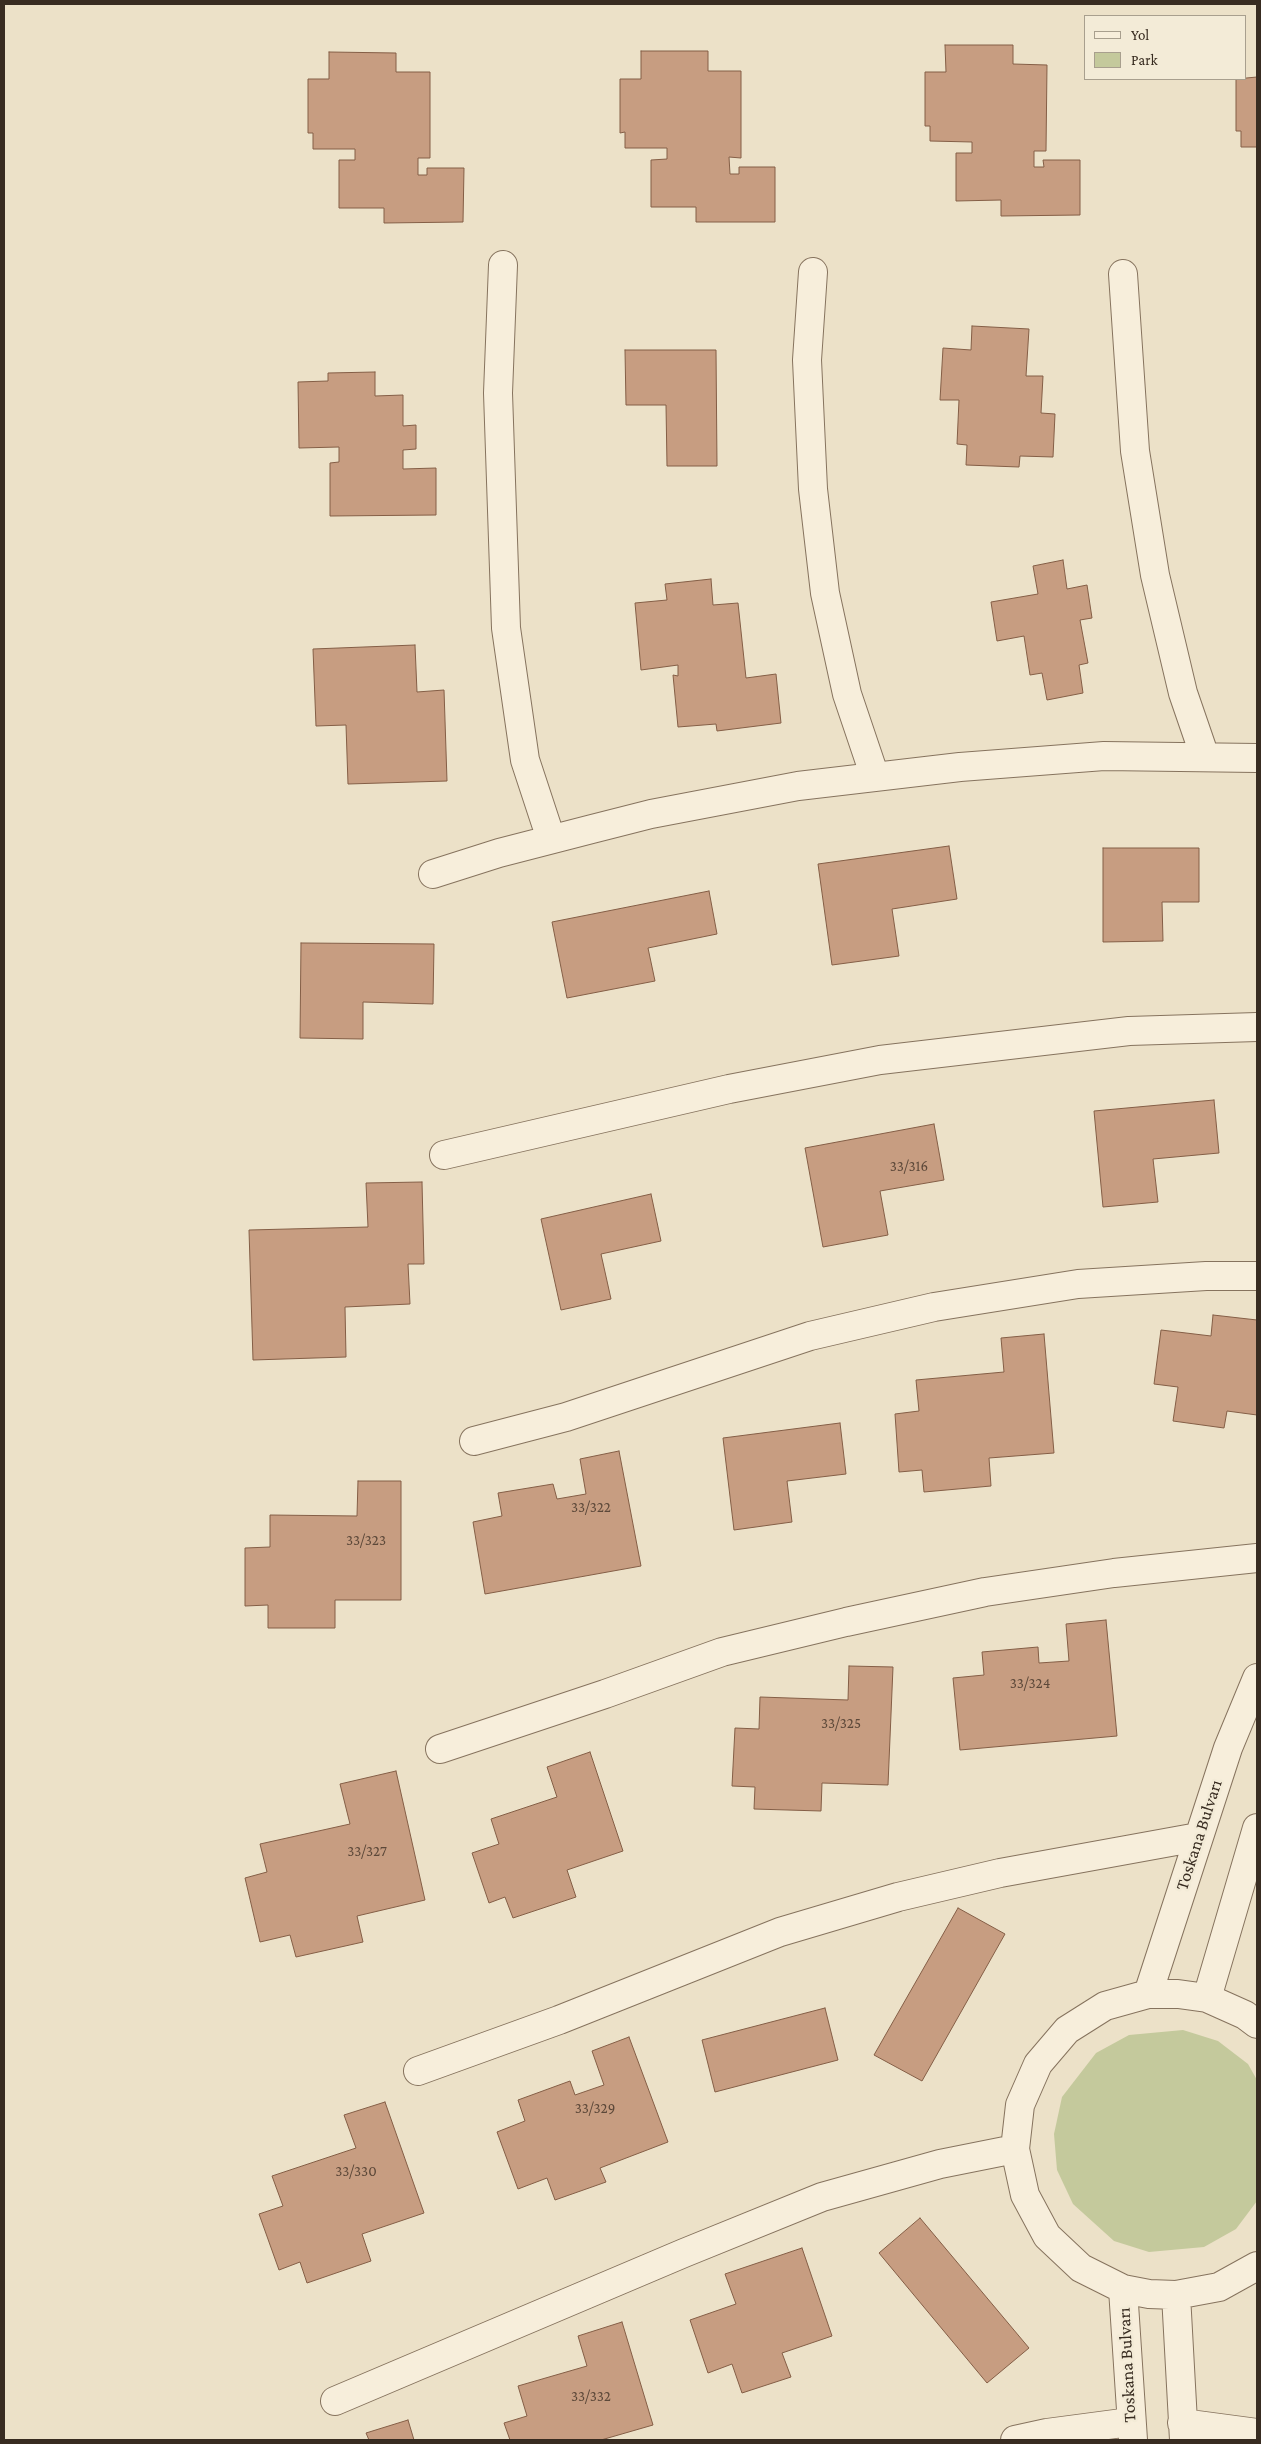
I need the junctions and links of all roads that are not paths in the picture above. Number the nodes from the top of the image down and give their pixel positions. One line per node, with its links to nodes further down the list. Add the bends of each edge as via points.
1 (503, 265): 7 (street, via 498,393 506,628 525,760)
2 (813, 272): 6 (street, via 807,360 813,489 825,593 847,694)
3 (1123, 274): 4 (street, via 1135,451 1156,575 1184,693)
4 (1205, 757): 5 (street); 6 (street, via 1104,756)
5 (1257, 758)
6 (876, 777): 7 (street, via 798,786 651,814)
7 (551, 840): 8 (street)
8 (433, 874)
9 (1257, 1027): 10 (street, via 1129,1031 880,1060 729,1089)
10 (444, 1155)
11 (1257, 1276): 12 (street, via 1078,1284 934,1307 810,1336 566,1416)
12 (474, 1441)
13 (1257, 1558): 15 (street, via 1114,1573 985,1592 846,1622 722,1652)
14 (1257, 1678): 17 (street, Toskana Bulvarı, via 1228,1748)
15 (440, 1749)
16 (1257, 1828): 19 (street)
17 (1198, 1837): 18 (street, Toskana Bulvarı); 21 (street, via 1000,1873 898,1897 789,1930 560,2020)
18 (1148, 1994): 19 (street, Toskana Bulvarı); 22 (street, Toskana Bulvarı, via 1105,2006 1067,2030 1038,2064 1020,2105)
19 (1207, 1998): 20 (street, Toskana Bulvarı)
20 (1257, 2024)
21 (418, 2070)
22 (1015, 2149): 24 (street, Toskana Bulvarı, via 1024,2195 1046,2236 1081,2268); 26 (street, via 940,2164 822,2198)
23 (1257, 2266): 25 (street, Toskana Bulvarı, via 1219,2287)
24 (1123, 2289): 25 (street, Toskana Bulvarı); 27 (street, Toskana Bulvarı)
25 (1176, 2296): 28 (street)
26 (335, 2401)
27 (1131, 2431): 30 (street, via 1047,2433)
28 (1183, 2432): 29 (street)
29 (1257, 2433)
30 (1015, 2440)

